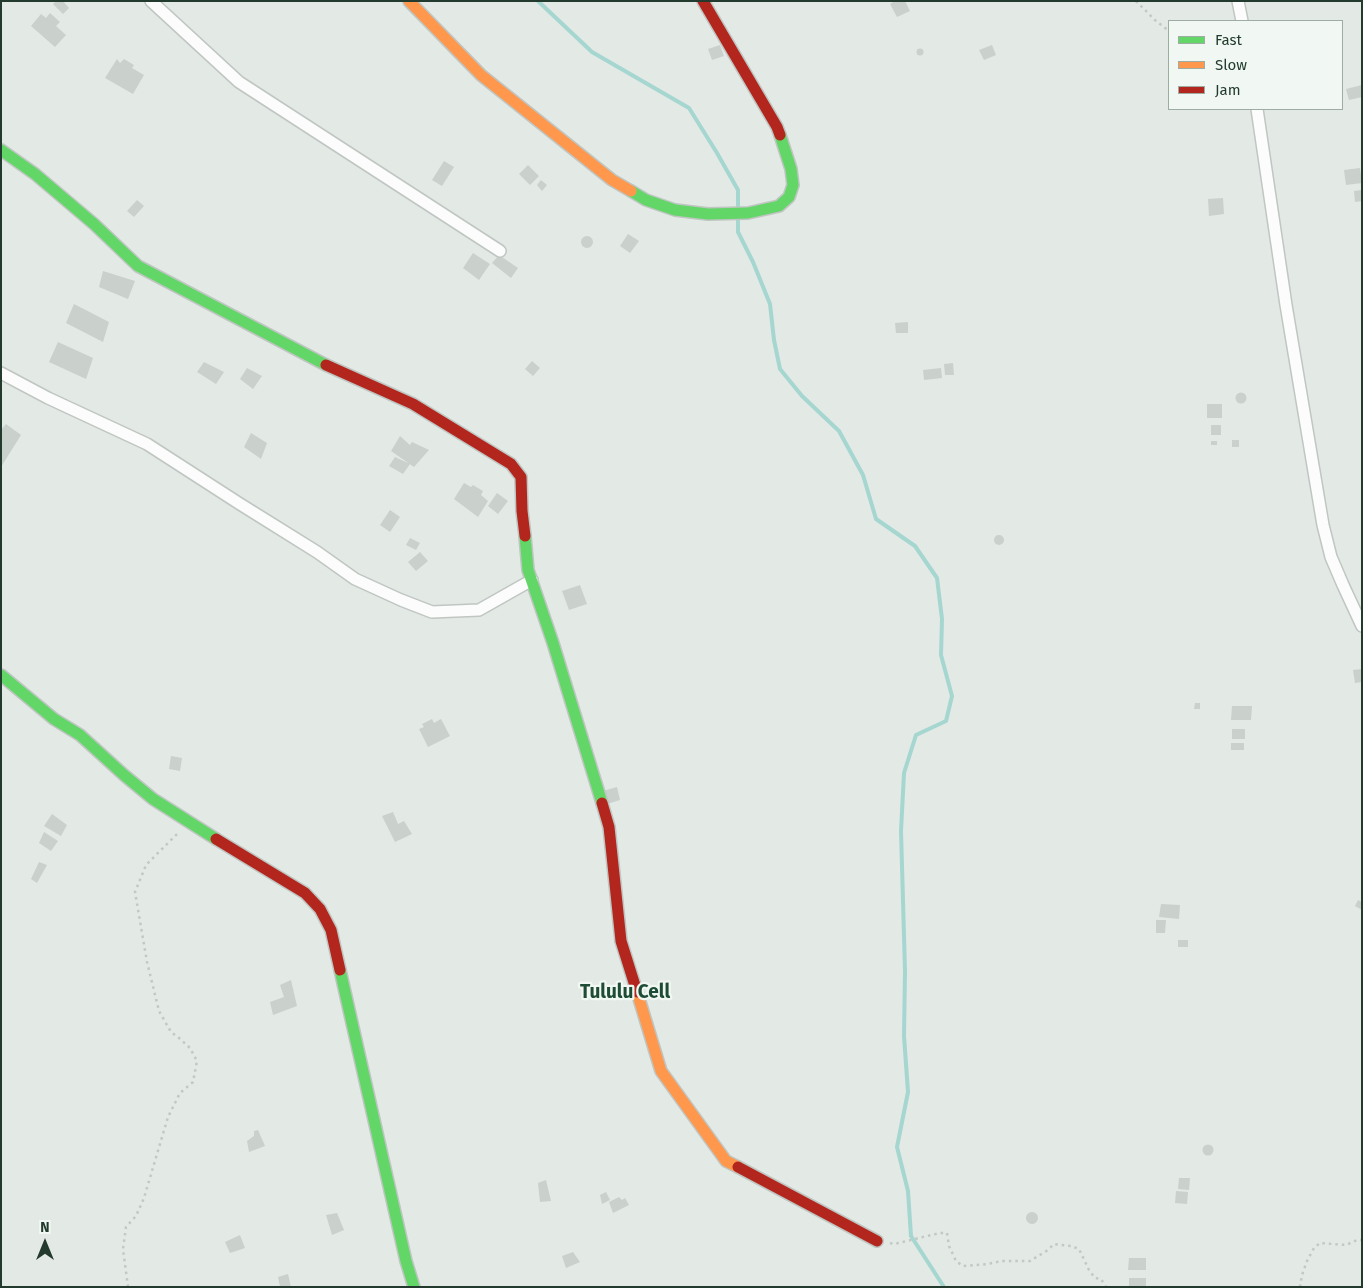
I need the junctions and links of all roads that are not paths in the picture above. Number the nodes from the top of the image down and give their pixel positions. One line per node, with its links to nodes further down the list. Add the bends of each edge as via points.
1 (151, 1): 8 (street, via 239,82)
2 (409, 1): 3 (street, via 481,74 612,180 646,200 675,210 708,214 748,213 779,206 789,197 792,185 791,169 777,127)
3 (703, 1)
4 (1238, 1): 5 (street)
5 (1242, 20)
6 (1257, 110): 11 (street, via 1286,305 1324,525 1331,557)
7 (1, 150): 10 (street, via 35,174 138,266 327,366 414,404 512,464 521,477 528,570)
8 (500, 251)
9 (1, 373): 10 (street, via 147,444 318,552 355,579 401,600 432,612 479,610)
10 (532, 580): 13 (street, via 608,826 621,941 661,1070 726,1161)
11 (1362, 626)
12 (1, 675): 14 (street, via 54,719 80,735 153,799 305,893 320,909 331,930)
13 (877, 1241)
14 (414, 1287)

